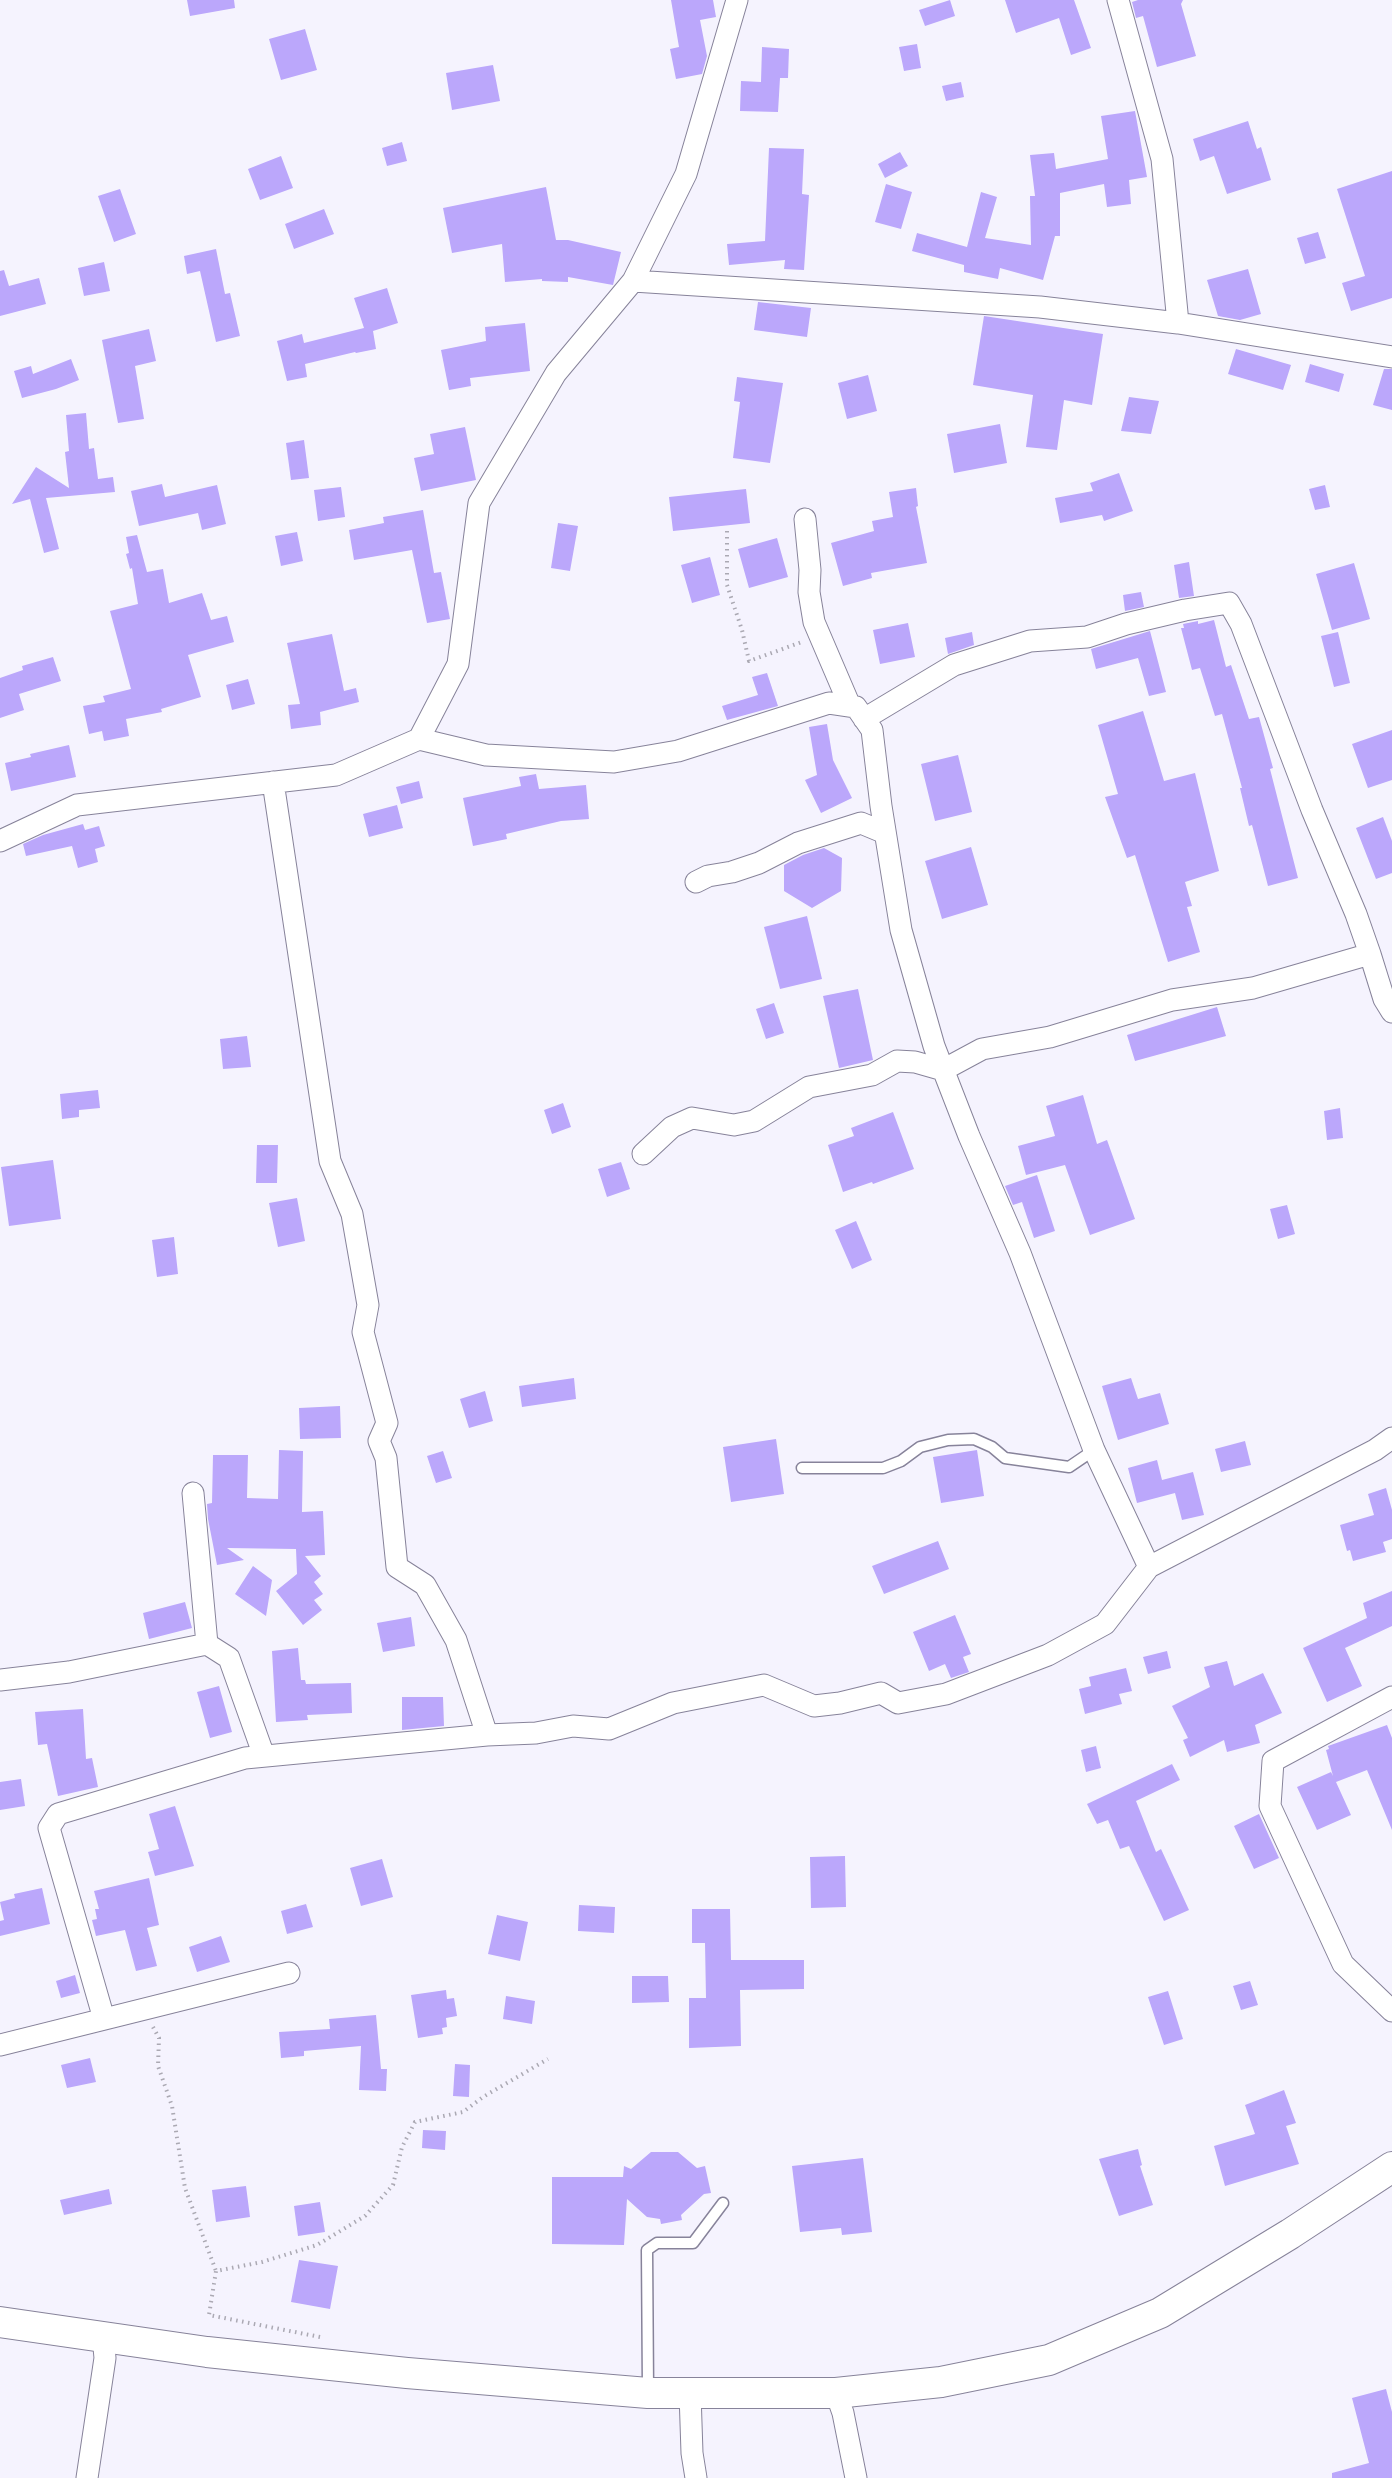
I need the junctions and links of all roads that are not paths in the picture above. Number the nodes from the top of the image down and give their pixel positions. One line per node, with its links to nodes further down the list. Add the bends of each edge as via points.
1 (737, 0): 3 (street, via 686,174)
2 (1118, 0): 4 (street, via 1162,159)
3 (633, 281): 4 (street, via 1040,307); 8 (street, via 556,373 479,503 458,664)
4 (1178, 323): 5 (street)
5 (1392, 357)
6 (805, 519): 7 (street, via 814,622)
7 (857, 713): 8 (street, via 829,703 678,751 614,762 486,755); 10 (street, via 872,730); 13 (street, via 954,664 1030,641 1087,637 1126,624 1229,603 1241,624)
8 (419, 739): 9 (street, via 336,775)
9 (273, 782): 11 (street, via 77,805); 25 (street, via 330,1161 352,1214 368,1305 363,1332 387,1423 379,1441 386,1458 397,1567 425,1585 456,1640)
10 (885, 833): 12 (street, via 861,823 798,843 759,863); 15 (street, via 901,930)
11 (0, 841)
12 (696, 882)
13 (1370, 954): 14 (street); 15 (street, via 1253,988 1172,1000 1050,1037 982,1049)
14 (1392, 1012)
15 (943, 1070): 16 (street, via 897,1061 872,1075 809,1087 754,1121 734,1125 692,1118 672,1127); 18 (street, via 1020,1253)
16 (644, 1154)
17 (1392, 1438): 21 (street)
18 (1094, 1450): 19 (lane, via 1069,1467 1005,1458 974,1439 948,1440 920,1447 883,1468); 21 (street)
19 (802, 1468)
20 (193, 1493): 22 (street)
21 (1149, 1567): 25 (street, via 1105,1624 1048,1655 946,1694 898,1703 881,1693 814,1706 764,1685 673,1703 609,1729 573,1726 536,1733)
22 (207, 1644): 23 (street); 26 (street, via 229,1658)
23 (0, 1680)
24 (1392, 1697): 28 (street, via 1273,1761 1270,1806 1342,1964)
25 (487, 1735): 26 (street)
26 (264, 1756): 29 (street, via 245,1758 58,1814 49,1828)
27 (289, 1973): 29 (street)
28 (1392, 2011)
29 (104, 2019): 30 (street)
30 (0, 2045)
31 (1392, 2167): 37 (main road, via 1160,2313 1056,2358 959,2380)
32 (723, 2203): 35 (lane, via 693,2243 657,2243 647,2250)
33 (0, 2322): 34 (main road)
34 (103, 2337): 35 (main road, via 395,2372); 38 (street, via 105,2358)
35 (648, 2393): 36 (main road)
36 (690, 2393): 37 (main road); 39 (street)
37 (836, 2393): 40 (street)
38 (87, 2478)
39 (696, 2478)
40 (856, 2478)

